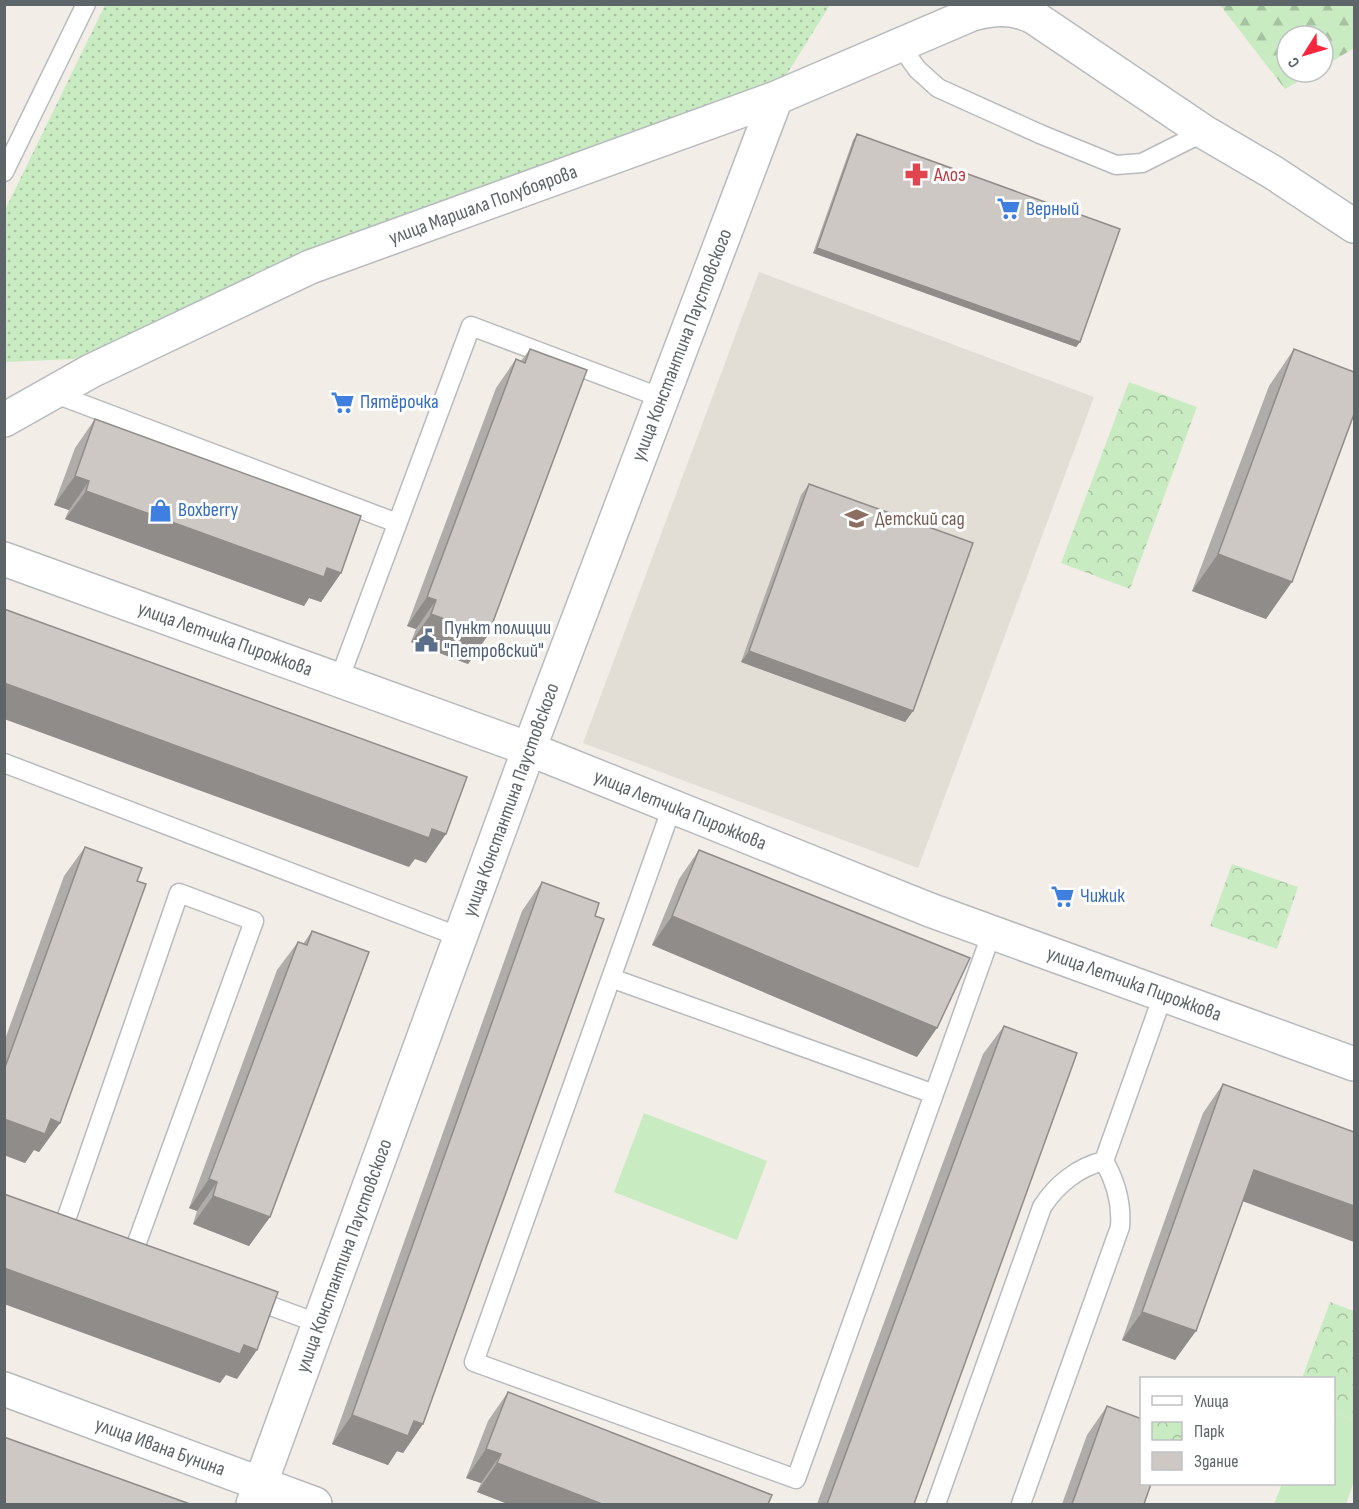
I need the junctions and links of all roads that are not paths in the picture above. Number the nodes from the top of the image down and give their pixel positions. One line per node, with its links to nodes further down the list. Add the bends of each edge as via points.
1 (86, 4): 6 (lane)
2 (972, 9): 3 (street, улица Маршала Полубоярова); 5 (street, улица Маршала Полубоярова, via 1025,13)
3 (900, 45): 4 (street, улица Маршала Полубоярова); 5 (lane, via 917,69 938,88 1116,165 1142,163)
4 (776, 98): 8 (street, улица Маршала Полубоярова, via 310,267 91,371); 9 (street, улица Константина Паустовского)
5 (1204, 132): 7 (street, улица Маршала Полубоярова)
6 (4, 172)
7 (1354, 226)
8 (53, 393): 10 (street, улица Маршала Полубоярова); 11 (lane)
9 (662, 398): 11 (lane, via 471,326); 14 (street, улица Константина Паустовского)
10 (4, 420)
11 (397, 523): 13 (lane)
12 (4, 559): 13 (street, улица Летчика Пирожкова)
13 (339, 680): 14 (street, улица Летчика Пирожкова)
14 (529, 749): 16 (street, улица Летчика Пирожкова); 18 (street, улица Константина Паустовского)
15 (4, 763): 18 (lane)
16 (672, 807): 17 (street, улица Летчика Пирожкова); 19 (lane)
17 (992, 932): 20 (street, улица Летчика Пирожкова); 22 (lane)
18 (460, 937): 29 (street, улица Константина Паустовского)
19 (611, 978): 22 (lane); 22 (lane, via 474,1362 796,1479)
20 (1163, 995): 21 (street, улица Летчика Пирожкова); 23 (lane)
21 (1354, 1064)
22 (934, 1094)
23 (1104, 1161): 33 (lane, via 1067,1179 1042,1207); 34 (lane, via 1117,1190 1120,1227)
24 (43, 1224): 25 (lane)
25 (62, 1231): 26 (lane); 27 (lane, via 179,893 254,921 137,1258)
26 (82, 1238)
27 (112, 1249)
28 (231, 1292): 29 (lane)
29 (320, 1324): 31 (street, улица Константина Паустовского)
30 (4, 1389): 31 (street, улица Ивана Бунина)
31 (257, 1494): 32 (street, улица Ивана Бунина)
32 (315, 1504)
33 (936, 1504)
34 (1021, 1504)

